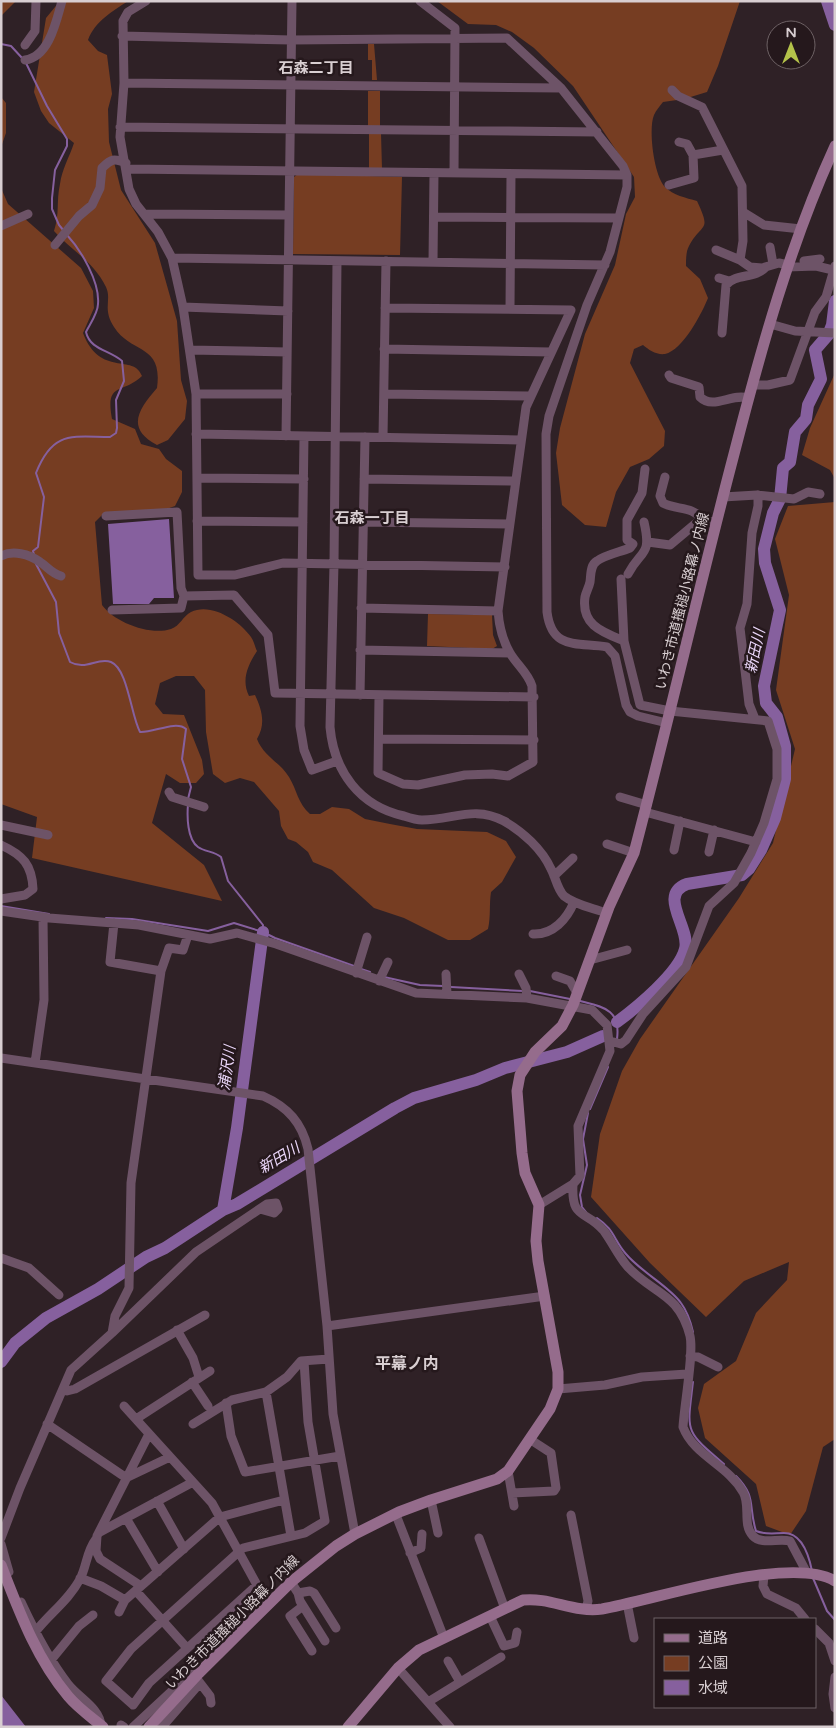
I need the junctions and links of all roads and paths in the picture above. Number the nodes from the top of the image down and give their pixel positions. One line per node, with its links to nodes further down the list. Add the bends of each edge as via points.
1 (36, 1): 9 (street, via 35,31)
2 (62, 1): 10 (street, via 44,49 34,58)
3 (146, 1): 6 (street, via 128,12 123,21)
4 (292, 1): 7 (street)
5 (420, 1): 8 (street, via 455,28)
6 (122, 36): 7 (street); 11 (street)
7 (291, 40): 8 (street); 12 (street)
8 (455, 40): 13 (street); 14 (street, via 507,38)
9 (25, 45)
10 (25, 60)
11 (124, 83): 12 (street); 16 (street)
12 (290, 85): 13 (street); 17 (street)
13 (455, 86): 14 (street); 18 (street)
14 (561, 88): 19 (street)
15 (672, 90): 22 (street, via 702,107)
16 (120, 127): 17 (street); 24 (street)
17 (290, 129): 18 (street); 25 (street)
18 (454, 130): 19 (street); 27 (street)
19 (597, 132): 29 (street)
20 (679, 142): 23 (street, via 687,144)
21 (835, 146): 39 (street, いわき市道搔槌小路幕ノ内線)
22 (723, 150): 23 (street); 31 (street, via 742,186)
23 (693, 155): 30 (street, via 694,178)
24 (126, 166): 25 (street); 33 (street, via 129,189); 40 (street, via 116,159 102,168 100,188 92,205)
25 (290, 171): 26 (street); 34 (street)
26 (434, 173): 27 (street); 35 (street)
27 (454, 173): 28 (street)
28 (511, 174): 29 (street); 36 (street)
29 (627, 175): 37 (street)
30 (669, 185)
31 (743, 212): 39 (street, via 764,225); 46 (street)
32 (28, 214): 38 (street)
33 (145, 214): 34 (street); 43 (street)
34 (289, 215): 45 (street)
35 (434, 216): 36 (street); 49 (street)
36 (510, 217): 37 (street); 50 (street)
37 (619, 218): 51 (street)
38 (1, 226)
39 (801, 230): 52 (street, いわき市道搔槌小路幕ノ内線)
40 (55, 245)
41 (770, 247): 53 (street)
42 (716, 250): 46 (street)
43 (172, 258): 45 (street); 57 (street)
44 (820, 259): 52 (street)
45 (288, 260): 47 (street); 60 (street)
46 (740, 260): 53 (street, via 750,267)
47 (337, 261): 48 (street); 79 (street)
48 (386, 261): 49 (street); 58 (street)
49 (433, 262): 50 (street)
50 (510, 263): 51 (street); 59 (street)
51 (605, 265): 119 (street, via 587,305 549,416 546,434 548,622 557,637 566,642 612,650 630,712)
52 (788, 265): 53 (street); 54 (street); 61 (street, いわき市道搔槌小路幕ノ内線)
53 (769, 266): 56 (street, via 756,274)
54 (834, 268): 62 (street, via 826,297 815,312)
55 (719, 278): 56 (street)
56 (729, 281): 63 (street, via 725,288)
57 (183, 307): 60 (street); 66 (street)
58 (384, 308): 59 (street); 65 (street)
59 (510, 309): 68 (street, via 571,310)
60 (288, 311): 67 (street)
61 (770, 324): 62 (street); 70 (street, いわき市道搔槌小路幕ノ内線)
62 (809, 331): 64 (street); 70 (street, via 790,380)
63 (722, 333)
64 (831, 333)
65 (384, 349): 68 (street); 73 (street)
66 (190, 350): 67 (street); 71 (street)
67 (287, 352): 72 (street)
68 (551, 352): 74 (street)
69 (669, 375): 75 (street, via 699,387 700,397 706,401 718,402 739,396)
70 (752, 385): 75 (street, いわき市道搔槌小路幕ノ内線)
71 (196, 394): 72 (street); 76 (street)
72 (287, 394): 77 (street)
73 (384, 394): 74 (street); 81 (street)
74 (529, 396): 82 (street)
75 (748, 398): 91 (street, いわき市道搔槌小路幕ノ内線)
76 (196, 434): 77 (street); 84 (street)
77 (286, 436): 78 (street)
78 (304, 436): 79 (street); 86 (street)
79 (334, 436): 80 (street); 103 (street)
80 (364, 437): 81 (street); 87 (street)
81 (383, 437): 82 (street)
82 (520, 440): 88 (street)
83 (645, 469): 111 (street, via 642,494 634,498 626,528 627,540 633,544 597,560 585,596 585,612 592,626)
84 (197, 478): 86 (street); 94 (street)
85 (665, 478): 93 (street, via 660,496 663,503 698,514)
86 (304, 479): 95 (street)
87 (364, 479): 88 (street); 96 (street)
88 (514, 481): 99 (street)
89 (820, 494): 90 (street, via 808,492 796,499)
90 (758, 495): 91 (street); 120 (street, via 752,533 748,604 740,628)
91 (723, 497): 98 (street, いわき市道搔槌小路幕ノ内線)
92 (106, 516): 107 (street, via 177,512)
93 (701, 519): 98 (street); 100 (street, via 670,545)
94 (197, 521): 95 (street); 102 (street, via 198,575 223,576 283,563)
95 (304, 522): 102 (street)
96 (363, 522): 99 (street); 104 (street)
97 (644, 522): 100 (street)
98 (716, 523): 119 (street, いわき市道搔槌小路幕ノ内線)
99 (509, 524): 105 (street)
100 (648, 542): 111 (street, via 637,563 624,577)
101 (1, 556): 106 (street, via 15,552 40,562)
102 (303, 564): 103 (street); 114 (street)
103 (334, 564): 104 (street); 115 (street)
104 (362, 565): 105 (street); 108 (street)
105 (505, 567): 110 (street)
106 (60, 576)
107 (184, 596): 109 (street, via 181,608); 114 (street, via 234,596 268,635 275,694)
108 (361, 608): 110 (street); 112 (street)
109 (112, 610)
110 (498, 611): 113 (street, via 501,632)
111 (624, 641): 119 (street, via 640,705)
112 (360, 650): 113 (street); 116 (street)
113 (510, 653): 118 (street, via 530,678)
114 (301, 694): 115 (street); 123 (street, via 300,726 312,770)
115 (332, 694): 116 (street); 123 (street, via 331,746)
116 (360, 695): 117 (street)
117 (379, 696): 118 (street); 121 (street)
118 (534, 697): 122 (street)
119 (668, 717): 120 (street); 127 (street, いわき市道搔槌小路幕ノ内線)
120 (754, 719): 132 (street, via 768,720 778,764 774,789)
121 (380, 739): 122 (street); 122 (street, via 378,774 403,784 418,785 465,775 508,776 533,762)
122 (534, 740)
123 (337, 761): 139 (street, via 362,797 382,810 421,820 484,813 505,822 538,848)
124 (170, 792): 126 (street, via 172,797)
125 (620, 797): 127 (street)
126 (204, 807)
127 (646, 809): 128 (street); 137 (street, いわき市道搔槌小路幕ノ内線)
128 (680, 821): 130 (street); 135 (street)
129 (1, 825): 131 (street)
130 (714, 830): 132 (street); 136 (street)
131 (48, 835)
132 (756, 842): 161 (street, via 738,875 709,906 686,967 643,1014 626,1040)
133 (606, 844): 137 (street)
134 (1, 845): 140 (street, via 27,863 34,889 25,896)
135 (674, 850)
136 (709, 852)
137 (634, 853): 143 (street, いわき市道搔槌小路幕ノ内線)
138 (573, 858): 139 (street)
139 (554, 876): 141 (street, via 560,891)
140 (1, 899)
141 (574, 902): 143 (street); 146 (street, via 560,923 546,933)
142 (1, 911): 144 (street)
143 (606, 913): 150 (street, いわき市道搔槌小路幕ノ内線)
144 (43, 917): 145 (street); 163 (street, via 44,1000)
145 (114, 923): 147 (street); 152 (street, via 110,962)
146 (533, 934)
147 (188, 935): 152 (street, via 184,950 170,948); 153 (street, via 210,939 237,933)
148 (367, 937): 153 (street)
149 (627, 950): 150 (street)
150 (590, 960): 160 (street, いわき市道搔槌小路幕ノ内線)
151 (388, 962): 157 (street)
152 (161, 971): 164 (street)
153 (356, 974): 157 (street)
154 (446, 974): 158 (street)
155 (519, 974): 159 (street, via 526,988)
156 (556, 976): 160 (street, via 570,980)
157 (379, 981): 158 (street, via 416,993)
158 (447, 994): 159 (street)
159 (526, 998): 160 (street)
160 (575, 1000): 161 (street, via 603,1019); 166 (street, いわき市道搔槌小路幕ノ内線, via 562,1026 536,1052 520,1075 517,1091 525,1173)
161 (614, 1041): 165 (street, via 579,1119 580,1176)
162 (1, 1058): 163 (street)
163 (35, 1063): 164 (street)
164 (147, 1079): 172 (street, via 263,1096 287,1109 302,1131 308,1149); 174 (street, via 131,1182 129,1288 115,1316)
165 (573, 1184): 166 (street); 175 (street, via 572,1196 577,1211 603,1230 628,1266 672,1300 679,1310 690,1335)
166 (539, 1205): 170 (street, いわき市道搔槌小路幕ノ内線, via 536,1241)
167 (260, 1209): 174 (street, via 196,1252)
168 (1, 1258): 169 (street, via 29,1268)
169 (59, 1295)
170 (545, 1296): 172 (street); 182 (street, いわき市道搔槌小路幕ノ内線)
171 (205, 1314): 173 (street)
172 (328, 1326): 176 (street)
173 (177, 1330): 181 (street, via 193,1358); 183 (street, via 76,1389)
174 (112, 1333): 183 (street, via 71,1370)
175 (690, 1356): 178 (street); 180 (street)
176 (330, 1359): 177 (street); 193 (street, via 333,1414)
177 (304, 1361): 184 (street); 195 (street)
178 (718, 1367)
179 (210, 1371): 181 (street)
180 (688, 1374): 182 (street); 221 (street, via 682,1427 687,1438 744,1493 748,1529 753,1536 758,1540 790,1541)
181 (196, 1380): 187 (street); 188 (street)
182 (558, 1389): 192 (street, いわき市道搔槌小路幕ノ内線, via 550,1409)
183 (63, 1390): 189 (street)
184 (266, 1392): 185 (street); 196 (street)
185 (226, 1403): 190 (street); 196 (street, via 231,1436 245,1472)
186 (124, 1406): 188 (street)
187 (208, 1406)
188 (136, 1419): 191 (street)
189 (47, 1424): 198 (street); 215 (street)
190 (193, 1424)
191 (149, 1434): 194 (street); 198 (street)
192 (530, 1440): 197 (street, いわき市道搔槌小路幕ノ内線); 200 (street, via 551,1452 556,1488 554,1491)
193 (340, 1456): 195 (street); 211 (street)
194 (170, 1457): 198 (street); 199 (street)
195 (314, 1460): 196 (street); 213 (street, via 325,1521 304,1533)
196 (278, 1466): 201 (street)
197 (508, 1471): 200 (street); 202 (street, いわき市道搔槌小路幕ノ内線, via 497,1479)
198 (128, 1477): 210 (street)
199 (193, 1482): 203 (street); 207 (street)
200 (512, 1493): 204 (street)
201 (284, 1500): 207 (street); 213 (street)
202 (431, 1500): 205 (street, いわき市道搔槌小路幕ノ内線); 209 (street)
203 (157, 1502): 208 (street); 216 (street)
204 (514, 1506)
205 (396, 1515): 211 (street, いわき市道搔槌小路幕ノ内線); 218 (street)
206 (571, 1515): 234 (street, via 588,1601)
207 (220, 1517): 216 (street); 217 (street)
208 (126, 1518): 210 (street); 220 (street)
209 (438, 1533)
210 (98, 1534): 223 (street, via 87,1553); 227 (street, via 96,1551 100,1559)
211 (355, 1534): 225 (street, いわき市道搔槌小路幕ノ内線)
212 (422, 1534): 218 (street, via 421,1548)
213 (290, 1536): 217 (street)
214 (479, 1538): 233 (street)
215 (1, 1540): 242 (street, via 16,1592)
216 (184, 1549): 220 (street)
217 (239, 1551): 226 (street); 239 (street)
218 (410, 1553): 244 (street)
219 (1, 1565): 258 (street, via 33,1644 67,1695)
220 (158, 1572): 227 (street)
221 (812, 1573): 222 (street); 224 (street)
222 (764, 1575): 230 (street); 238 (street, via 763,1586 767,1594 796,1608)
223 (80, 1578): 229 (street); 242 (street)
224 (835, 1581)
225 (291, 1582): 228 (street); 231 (street, いわき市道搔槌小路幕ノ内線)
226 (257, 1585): 231 (street); 246 (street)
227 (138, 1588): 229 (street); 239 (street)
228 (298, 1593): 232 (street); 240 (street, via 312,1592)
229 (125, 1600): 235 (street)
230 (627, 1603): 234 (street); 245 (street)
231 (268, 1605): 253 (street, いわき市道搔槌小路幕ノ内線)
232 (303, 1606): 232 (street, via 290,1616 310,1647 323,1637)
233 (505, 1609): 234 (street, via 523,1600 534,1599); 237 (street)
234 (586, 1609)
235 (120, 1612)
236 (93, 1615): 248 (street)
237 (490, 1616): 243 (street, via 504,1646 515,1643); 244 (street)
238 (804, 1618)
239 (162, 1620): 246 (street); 246 (street, via 131,1649 106,1681 133,1706 148,1683)
240 (336, 1628)
241 (816, 1630): 250 (street, via 829,1643)
242 (36, 1631): 248 (street)
243 (518, 1632)
244 (444, 1638): 251 (street, via 429,1644)
245 (634, 1638)
246 (187, 1648)
247 (501, 1657): 254 (street)
248 (52, 1659): 258 (street, via 68,1684 99,1715)
249 (448, 1661): 254 (street)
250 (835, 1661)
251 (398, 1668): 255 (street); 259 (street)
252 (835, 1677): 257 (street)
253 (198, 1678): 256 (street); 260 (street, via 189,1675); 261 (street, いわき市道搔槌小路幕ノ内線); 262 (street)
254 (460, 1682): 255 (street)
255 (428, 1702): 263 (street)
256 (211, 1703)
257 (835, 1708)
258 (102, 1726)
259 (349, 1726)
260 (134, 1727)
261 (150, 1727)
262 (162, 1727)
263 (450, 1727)

